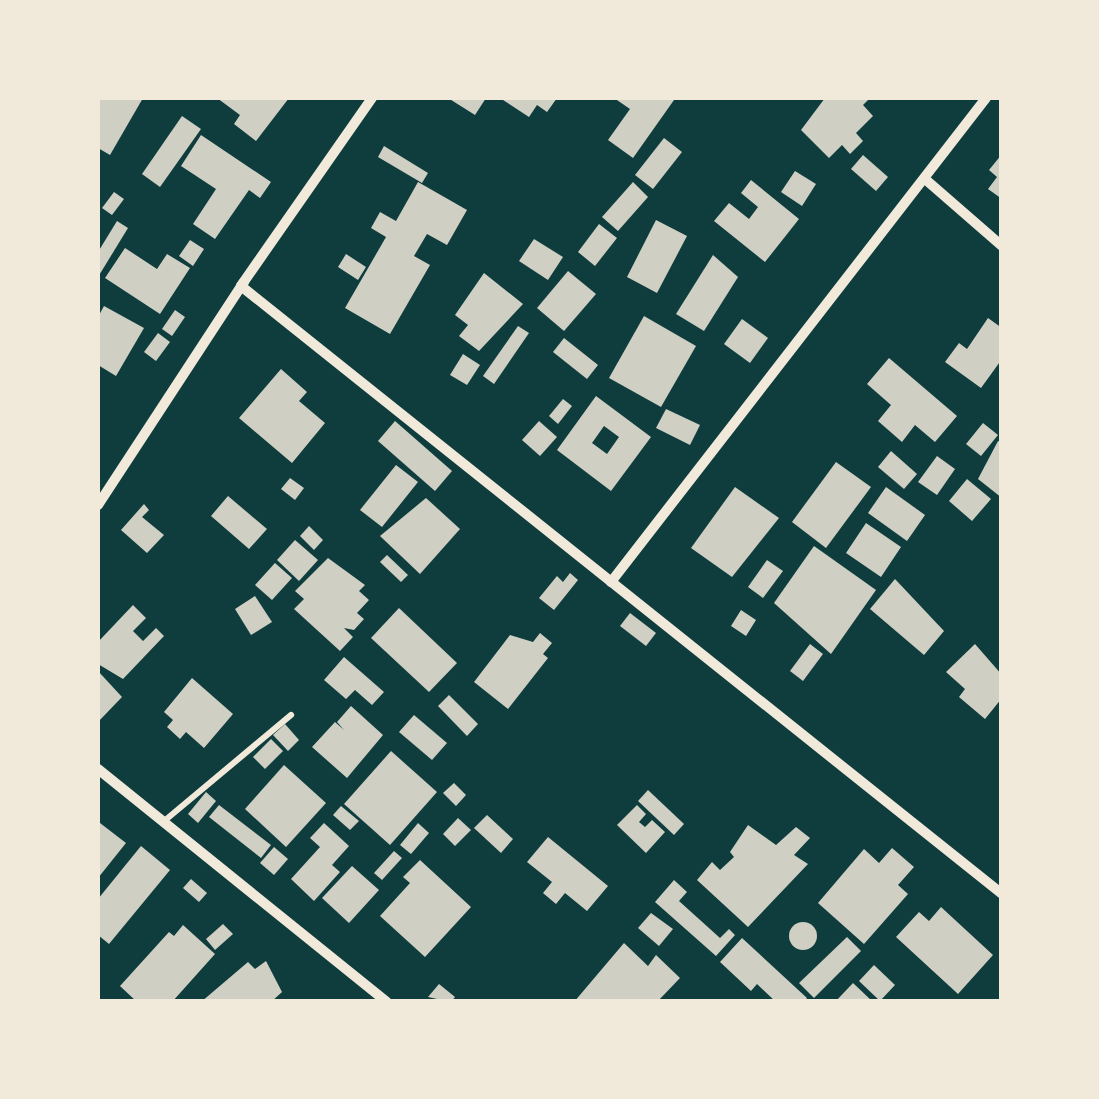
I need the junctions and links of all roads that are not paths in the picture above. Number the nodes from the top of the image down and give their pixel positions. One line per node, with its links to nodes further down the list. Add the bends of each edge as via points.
1 (373, 98): 5 (street)
2 (986, 98): 3 (street)
3 (925, 179): 4 (street); 7 (street)
4 (1002, 246)
5 (241, 286): 6 (street); 7 (street)
6 (98, 505)
7 (611, 582): 11 (street)
8 (291, 715): 10 (lane)
9 (98, 770): 10 (street)
10 (163, 822): 12 (street)
11 (1002, 894)
12 (387, 1002)

